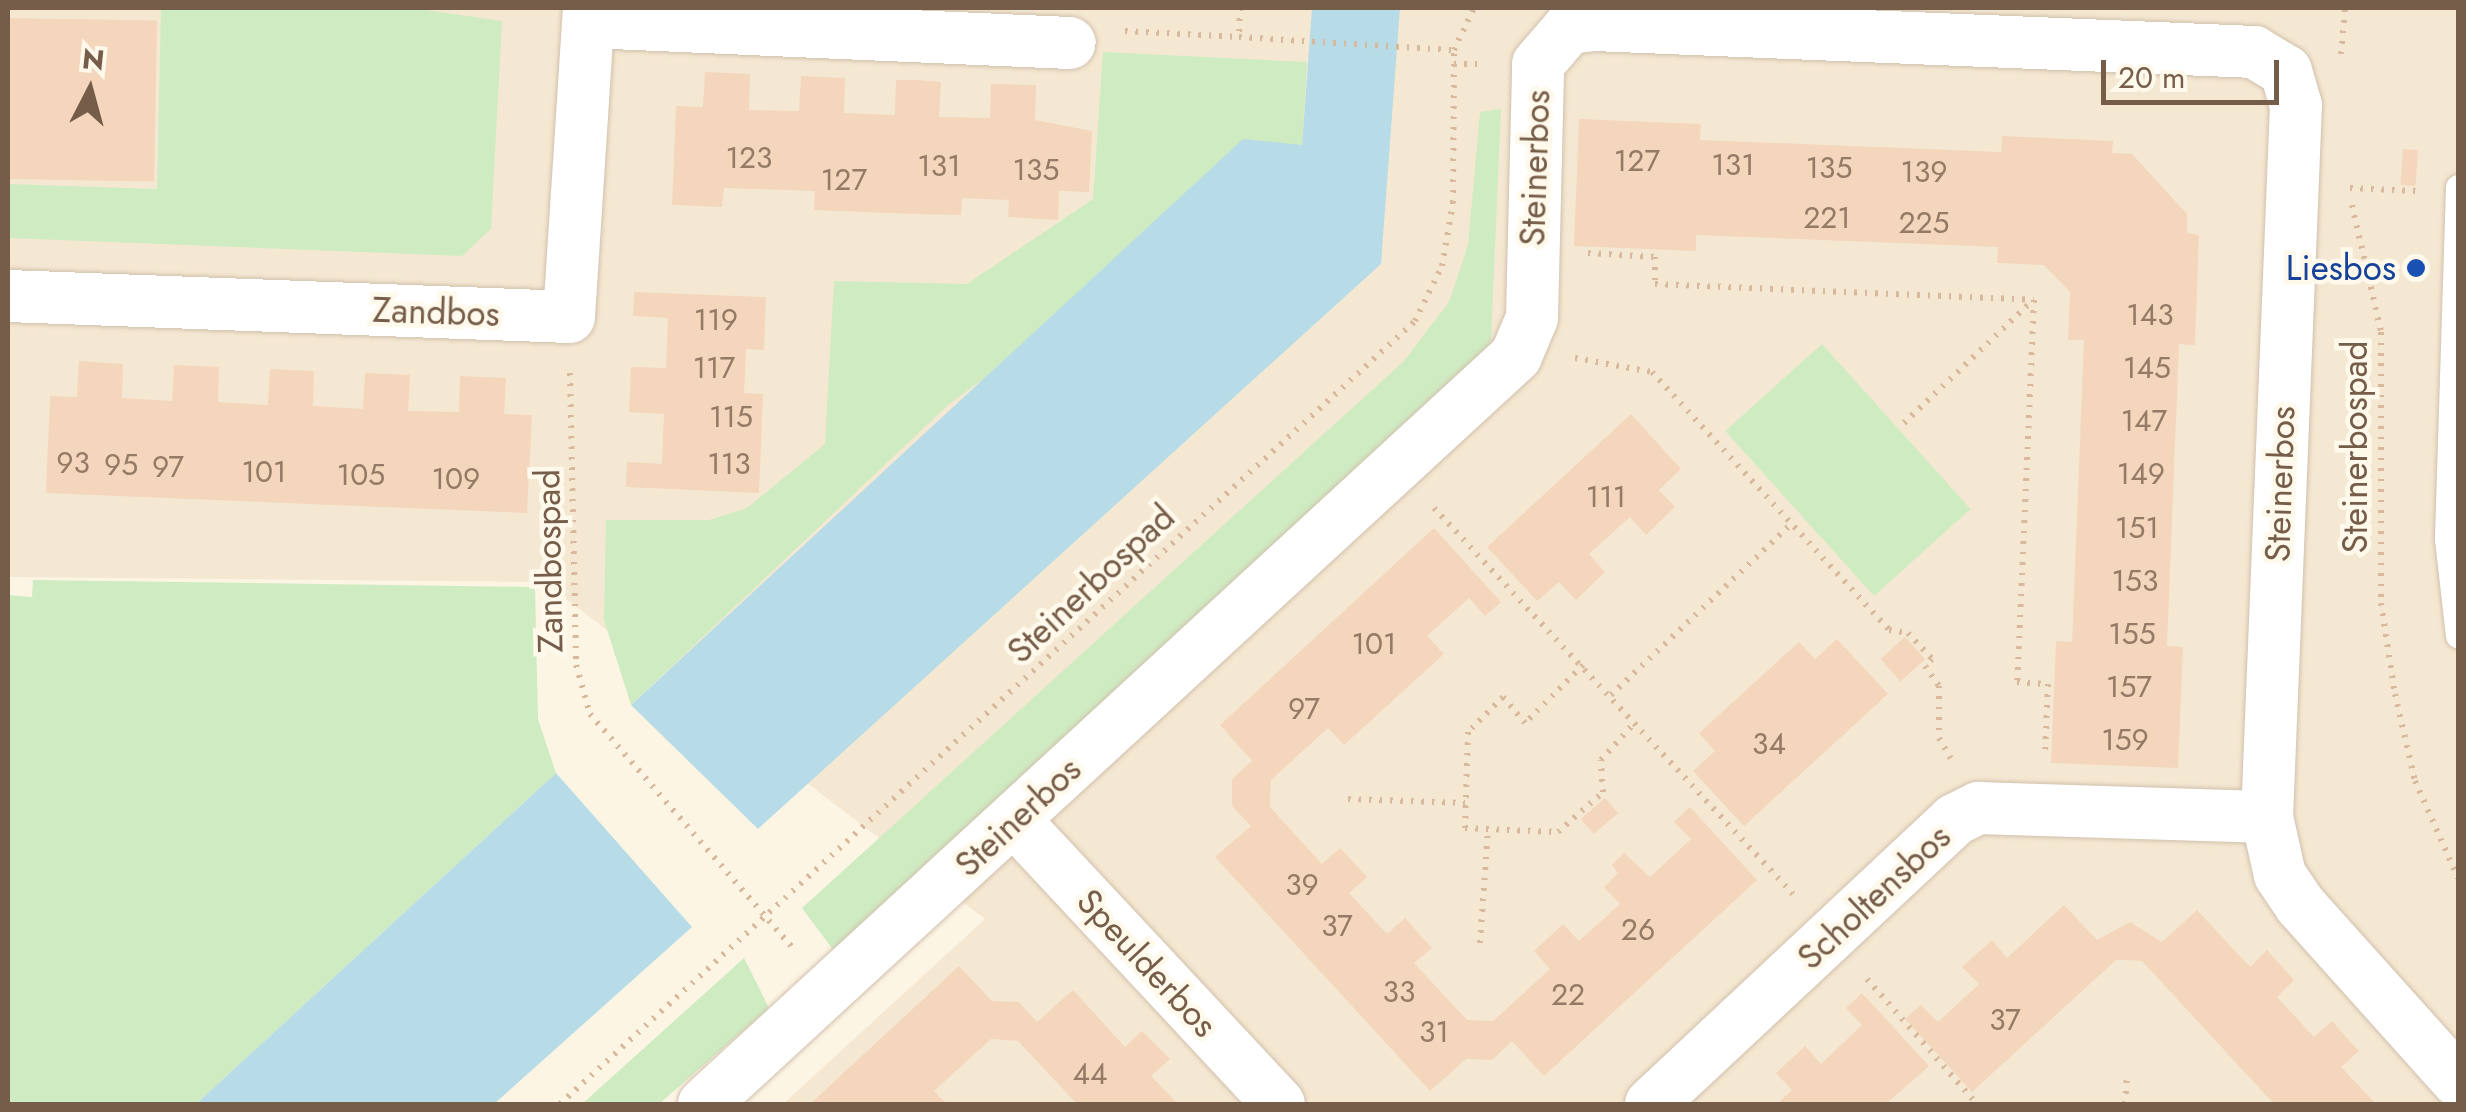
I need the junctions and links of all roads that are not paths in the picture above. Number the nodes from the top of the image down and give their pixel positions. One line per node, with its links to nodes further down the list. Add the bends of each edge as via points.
1 (589, 15): 2 (street); 4 (street, Zandbos, via 569,317)
2 (1070, 43)
3 (2458, 186): 5 (lane, via 2447,539)
4 (8, 296)
5 (2458, 634)
6 (2266, 816): 7 (street, Steinerbos, via 2296,106 2286,71 2254,52 1569,28 1538,64 1526,343); 8 (street, Steinerbos, via 2280,876); 11 (street, Scholtensbos, via 2042,806 1980,808 1954,820)
7 (1014, 820): 9 (street, Steinerbos); 10 (street, Speulderbos)
8 (2458, 1081)
9 (704, 1104)
10 (1279, 1104)
11 (1651, 1104)

